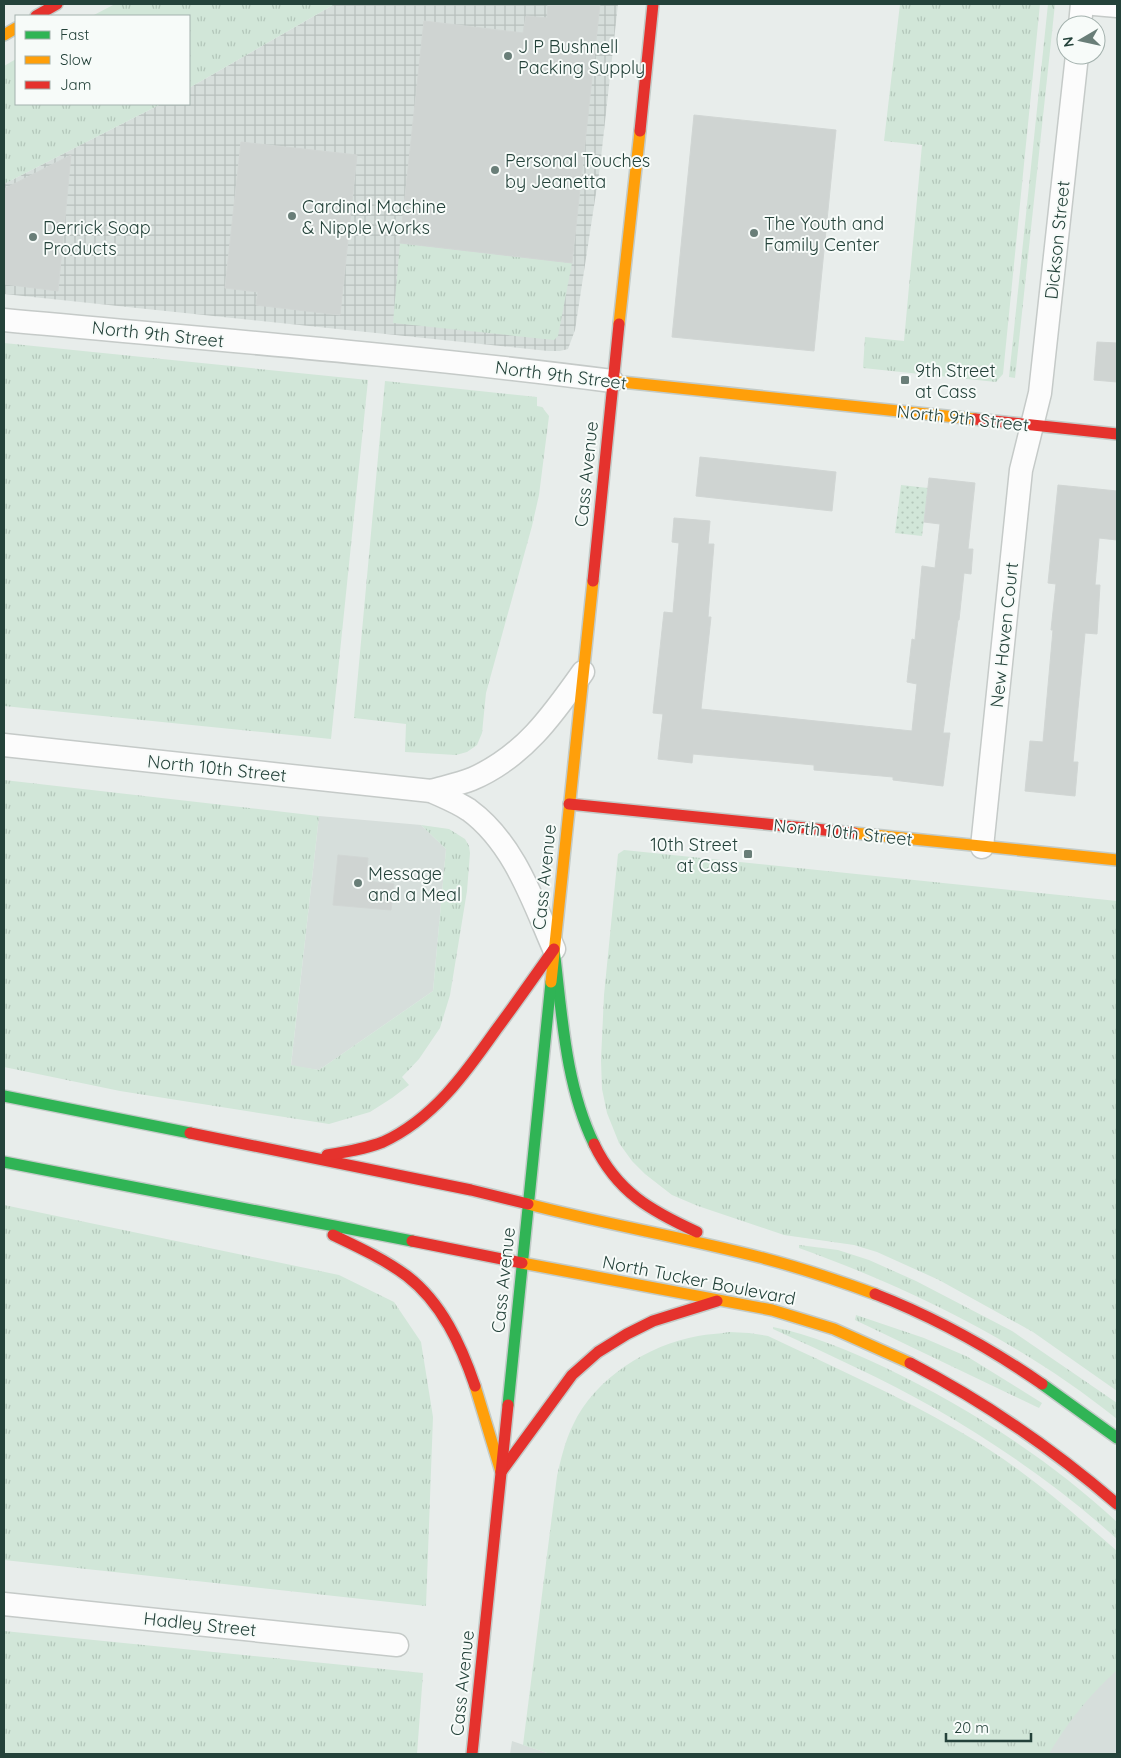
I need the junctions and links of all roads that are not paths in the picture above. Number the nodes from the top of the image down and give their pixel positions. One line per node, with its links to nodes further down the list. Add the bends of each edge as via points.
1 (57, 4): 5 (main road)
2 (653, 4): 10 (main road, Cass Avenue)
3 (1094, 4): 4 (street)
4 (1117, 6)
5 (38, 15)
6 (15, 29): 7 (main road)
7 (4, 35)
8 (1076, 65): 11 (street, Dickson Street, via 1040,393)
9 (4, 320): 10 (street, North 9th Street)
10 (612, 382): 11 (main road, North 9th Street); 13 (main road, Cass Avenue)
11 (1032, 425): 12 (main road, North 9th Street); 17 (street, New Haven Court, via 1021,470)
12 (1117, 434)
13 (582, 672): 15 (street, North 10th Street, via 555,712 524,746 493,769); 16 (main road, Cass Avenue)
14 (4, 745): 15 (street, North 10th Street)
15 (431, 791): 19 (street, North 10th Street, via 469,810 502,843 523,878)
16 (569, 804): 17 (main road, North 10th Street); 19 (main road, Cass Avenue)
17 (982, 847): 18 (main road, North 10th Street)
18 (1117, 860)
19 (554, 950): 21 (main road, via 470,1069 435,1108 397,1136 373,1146 353,1152); 23 (main road, Cass Avenue); 25 (main road, via 570,1063 589,1133 600,1155 623,1186 642,1203)
20 (4, 1096): 21 (main road, North Tucker Boulevard)
21 (308, 1157): 23 (main road, North Tucker Boulevard)
22 (4, 1162): 24 (main road)
23 (528, 1204): 25 (main road, North Tucker Boulevard, via 585,1220); 26 (main road, Cass Avenue)
24 (300, 1219): 26 (main road, North Tucker Boulevard); 29 (main road, via 395,1268 435,1305 464,1356)
25 (739, 1252): 28 (main road, North Tucker Boulevard, via 844,1282 959,1333 1047,1387)
26 (522, 1263): 27 (main road, North Tucker Boulevard); 29 (main road, Cass Avenue)
27 (722, 1299): 29 (main road, via 654,1321 598,1352 572,1375); 30 (main road, North Tucker Boulevard, via 809,1320 898,1357 952,1385 1025,1430)
28 (1117, 1438)
29 (501, 1472): 33 (main road, Cass Avenue)
30 (1117, 1504)
31 (4, 1604): 32 (street, Hadley Street)
32 (397, 1645)
33 (472, 1754)

